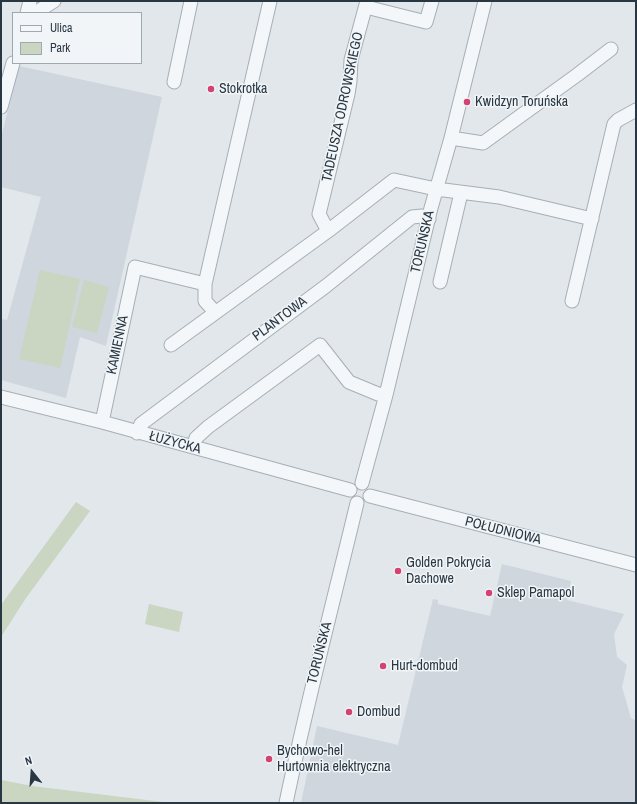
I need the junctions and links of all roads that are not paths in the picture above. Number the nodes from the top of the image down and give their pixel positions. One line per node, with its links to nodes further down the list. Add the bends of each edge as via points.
1 (30, 1): 8 (street)
2 (54, 1): 9 (street)
3 (191, 1): 12 (street)
4 (270, 1): 22 (street)
5 (432, 1): 7 (street, via 426,22)
6 (485, 1): 15 (street, TORUŃSKA)
7 (366, 4): 20 (street, TADEUSZA ODROWSKIEGO, via 351,60 348,94 319,214)
8 (27, 12)
9 (37, 12)
10 (611, 49): 15 (street, via 483,143)
11 (13, 64): 13 (street)
12 (174, 82)
13 (1, 107)
14 (636, 110): 19 (street, via 614,124)
15 (451, 138): 16 (street, TORUŃSKA)
16 (436, 189): 17 (street); 18 (street, TORUŃSKA); 20 (street, via 394,180)
17 (461, 193): 19 (street, via 499,197); 21 (street)
18 (429, 219): 26 (street, TORUŃSKA); 29 (street, PLANTOWA, via 422,216 412,217 326,286 141,424)
19 (592, 219): 23 (street)
20 (328, 231): 24 (street)
21 (440, 282)
22 (205, 284): 24 (street, via 205,301); 28 (street, KAMIENNA, via 135,267)
23 (572, 301)
24 (215, 312): 25 (street)
25 (171, 345)
26 (386, 396): 30 (street, via 348,382 320,345 208,426 196,438); 31 (street, TORUŃSKA)
27 (1, 397): 28 (street, ŁUŻYCKA)
28 (102, 422): 29 (street, ŁUŻYCKA)
29 (137, 433): 30 (street, ŁUŻYCKA)
30 (193, 447): 32 (street, ŁUŻYCKA)
31 (362, 483): 32 (street, via 357,483); 33 (street, via 370,490)
32 (350, 490): 34 (street, via 352,501)
33 (370, 496): 34 (street, via 363,503); 35 (street, POŁUDNIOWA)
34 (357, 503): 36 (street, TORUŃSKA)
35 (636, 565)
36 (286, 803)

